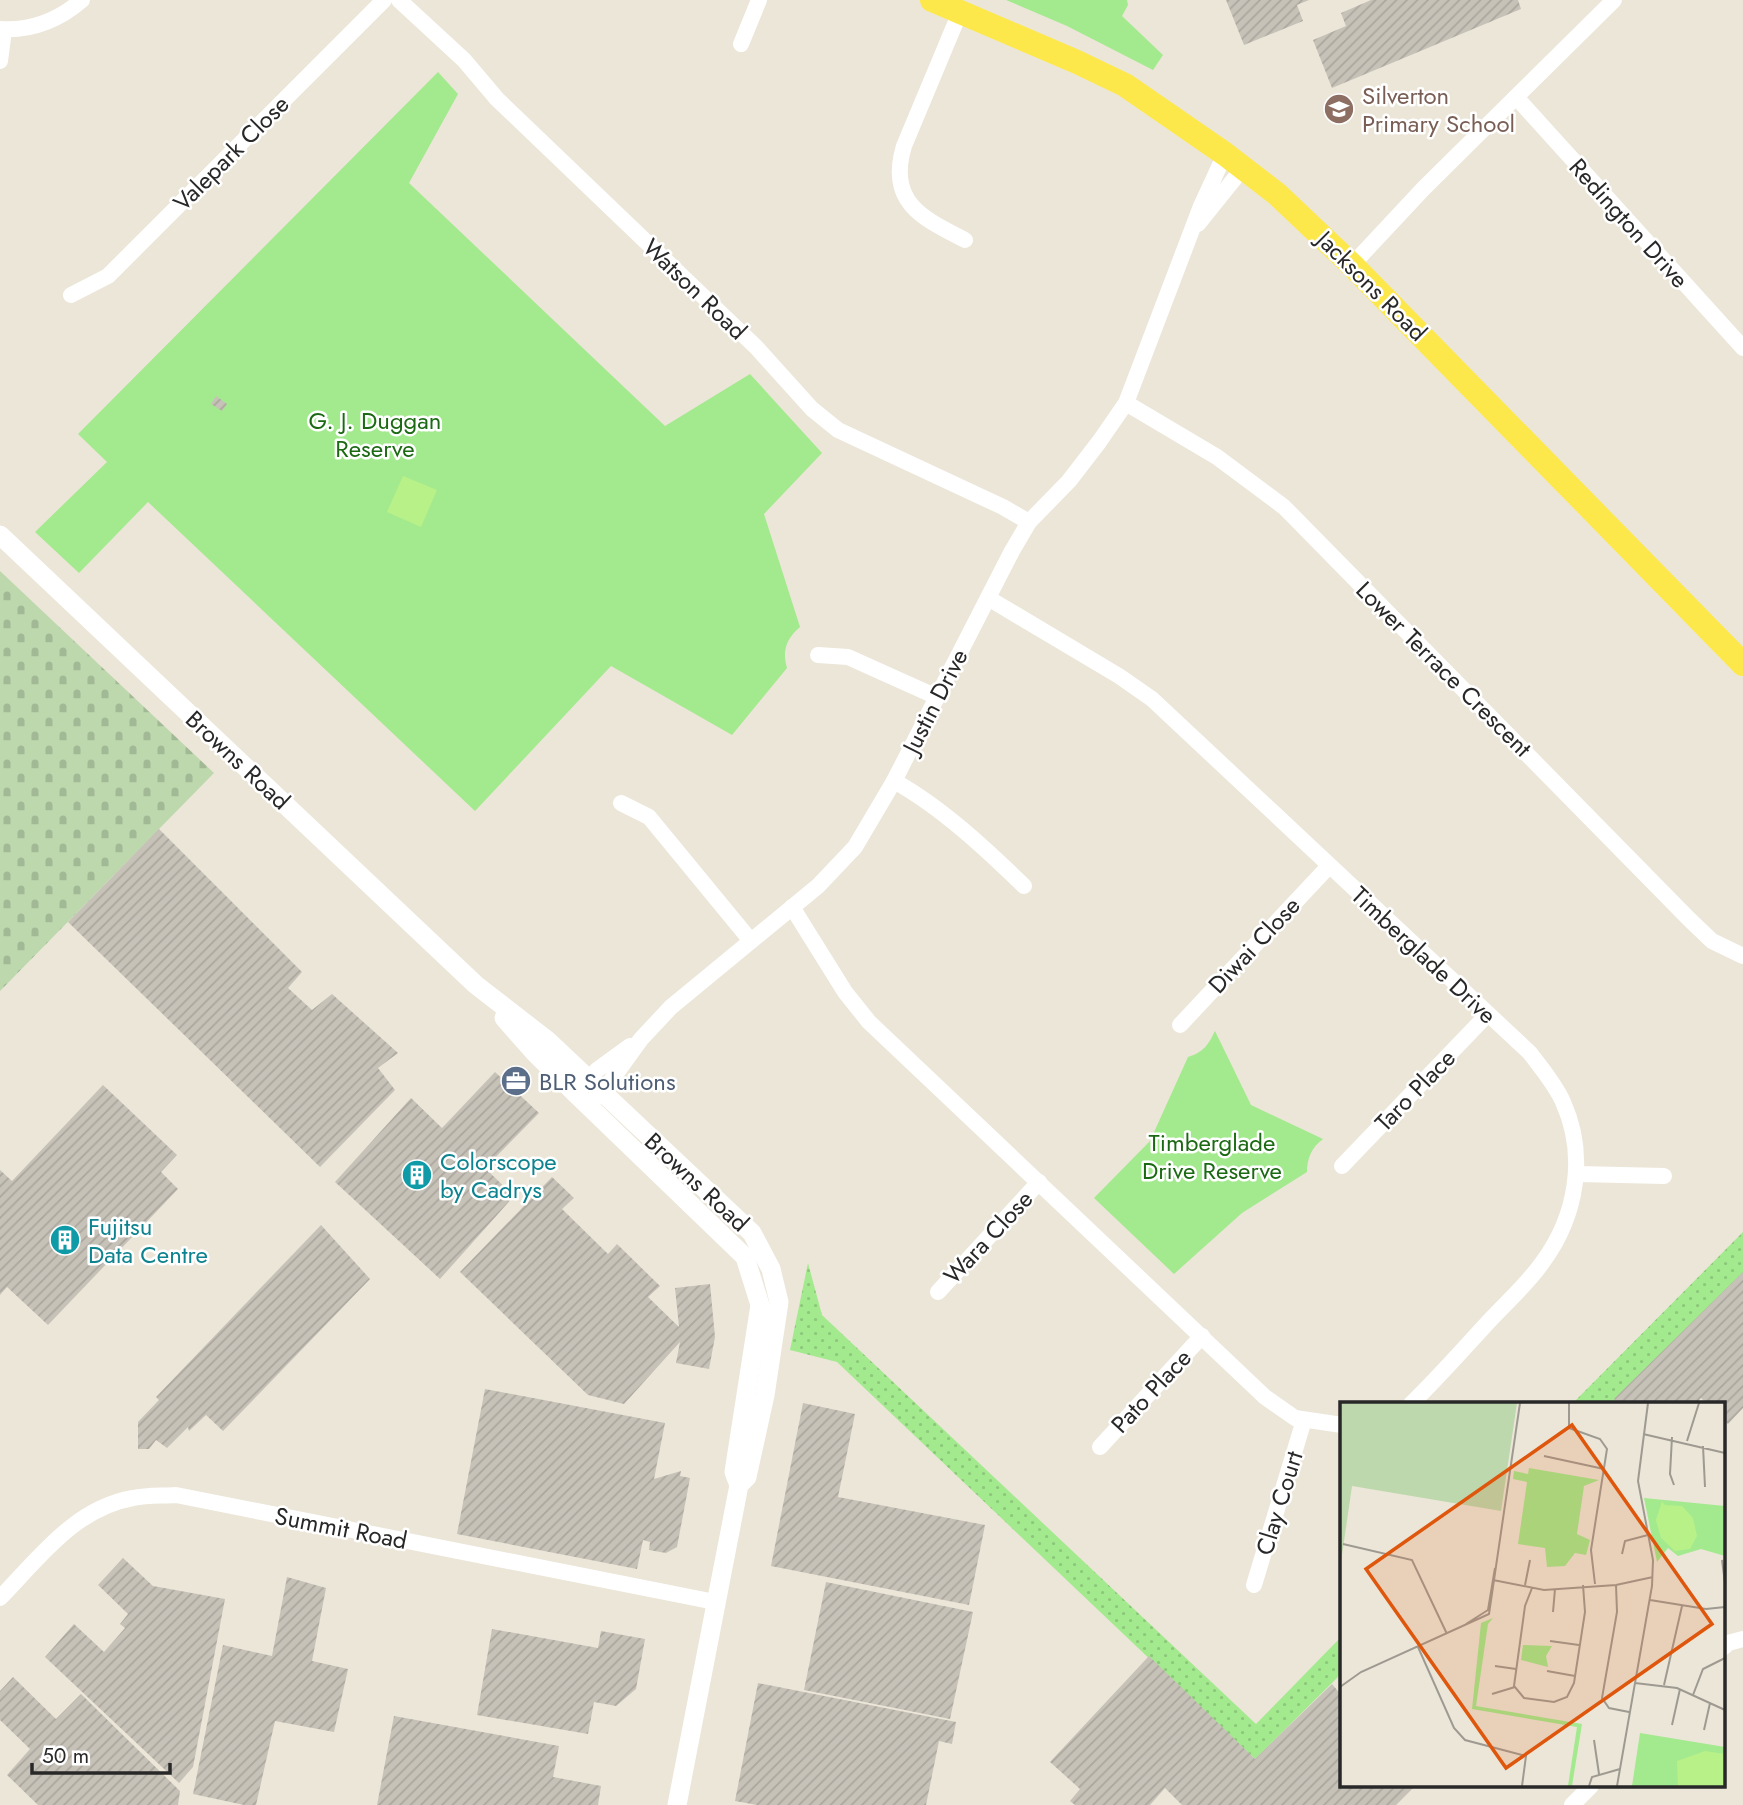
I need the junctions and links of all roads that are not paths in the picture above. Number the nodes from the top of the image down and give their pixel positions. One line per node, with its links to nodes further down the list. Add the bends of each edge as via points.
1 (82, 0): 8 (street, via 39,25)
2 (384, 0): 16 (street, Valepark Close, via 108,276)
3 (399, 0): 19 (street, Watson Road, via 756,347 812,409 838,430)
4 (760, 0): 9 (street)
5 (932, 0): 7 (main road, Jacksons Road)
6 (1614, 0): 11 (street)
7 (960, 12): 12 (main road, Jacksons Road, via 1125,85); 14 (street, via 898,169 904,195 912,205)
8 (2, 30): 10 (street)
9 (741, 44)
10 (0, 61)
11 (1516, 97): 15 (street); 17 (street, Redington Drive)
12 (1234, 161): 13 (street, Justin Drive); 13 (street, Justin Drive, via 1200,206); 15 (main road, Jacksons Road)
13 (1192, 232): 18 (street, Justin Drive)
14 (965, 240)
15 (1352, 264): 23 (main road, Jacksons Road)
16 (71, 295)
17 (1743, 348)
18 (1126, 403): 19 (street, Justin Drive, via 1069,481); 31 (street, Lower Terrace Crescent, via 1217,457 1284,507 1689,919 1712,941)
19 (1028, 522): 21 (street, Justin Drive)
20 (0, 535): 34 (street, Browns Road, via 476,985 547,1040)
21 (988, 598): 24 (street, Justin Drive); 27 (street, Timberglade Drive, via 1152,699)
22 (818, 654): 24 (street, via 848,657)
23 (1743, 664)
24 (937, 696): 25 (street, Justin Drive)
25 (894, 781): 28 (street, via 924,799); 29 (street, Justin Drive, via 855,847)
26 (621, 803): 30 (street, via 649,817)
27 (1329, 866): 32 (street, Timberglade Drive); 33 (street, Diwai Close)
28 (1024, 887)
29 (792, 907): 30 (street, Justin Drive); 38 (street, via 858,1010)
30 (751, 941): 34 (street, Justin Drive, via 678,1000)
31 (1743, 956)
32 (1487, 1015): 35 (street, Taro Place); 36 (street, Timberglade Drive, via 1530,1053 1562,1100 1573,1132)
33 (1180, 1025)
34 (588, 1093): 47 (street, Browns Road, via 752,1233 771,1269 779,1302 765,1395 747,1477 739,1485)
35 (1342, 1166)
36 (1577, 1174): 37 (street); 41 (street, Timberglade Drive, via 1565,1222 1541,1266)
37 (1664, 1176)
38 (1039, 1182): 39 (street, Wara Close); 40 (street)
39 (938, 1292)
40 (1202, 1336): 42 (street, via 1265,1397); 44 (street, Pato Place)
41 (1413, 1402)
42 (1304, 1420): 43 (street); 45 (street, Clay Court)
43 (1340, 1425)
44 (1100, 1447)
45 (1254, 1585)
46 (0, 1598): 47 (street, Summit Road, via 65,1531 99,1508 133,1498 176,1495)
47 (715, 1602): 51 (street, Browns Road)
48 (1743, 1639): 49 (street)
49 (1726, 1645)
50 (1590, 1787): 52 (street)
51 (677, 1805)
52 (1572, 1805)

